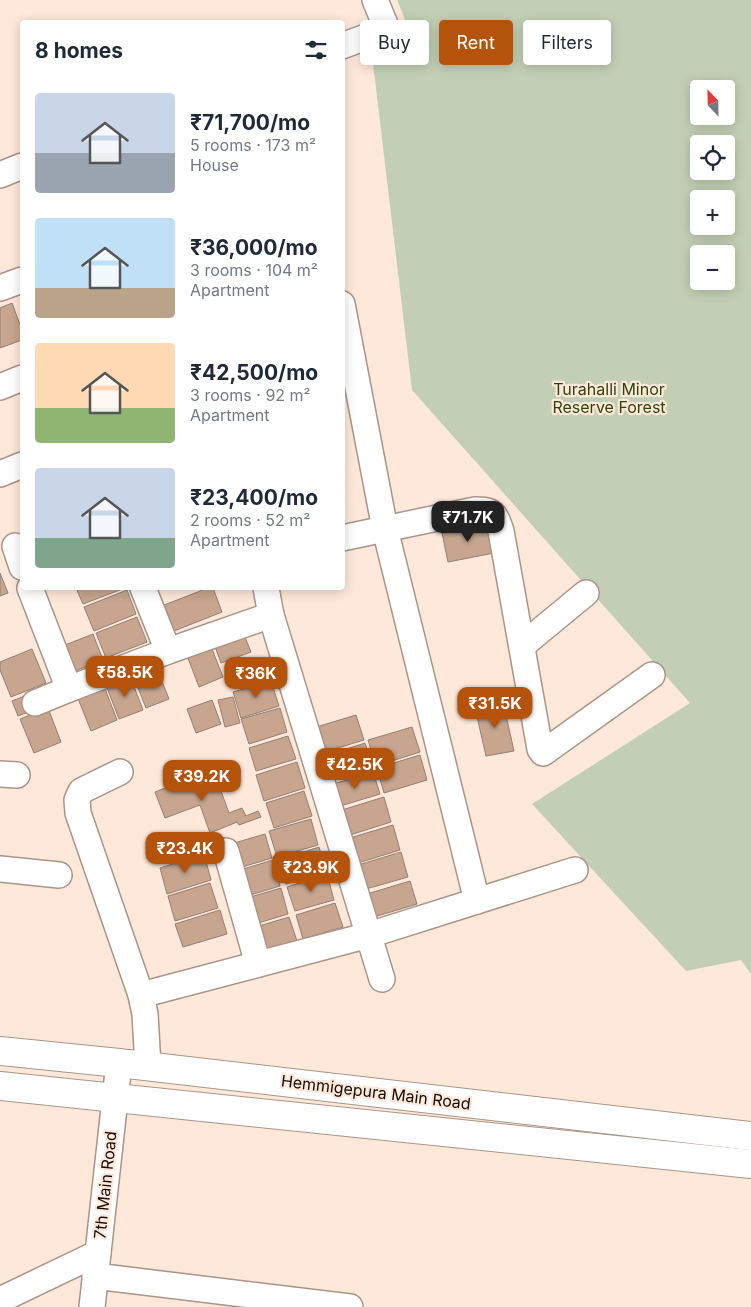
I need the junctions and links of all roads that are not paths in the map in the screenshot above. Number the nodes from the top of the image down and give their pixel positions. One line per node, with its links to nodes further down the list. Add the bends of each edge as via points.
1 (375, 0): 2 (street, via 387,29)
2 (345, 45)
3 (20, 167): 4 (street)
4 (0, 175)
5 (20, 281): 6 (street)
6 (0, 288)
7 (345, 320): 12 (street)
8 (20, 379): 9 (street)
9 (0, 387)
10 (20, 466): 11 (street)
11 (0, 474)
12 (385, 529): 13 (street); 19 (street, via 475,510 488,510 497,517); 29 (street)
13 (345, 537)
14 (31, 590): 22 (street)
15 (144, 590): 20 (street)
16 (266, 590): 18 (street)
17 (586, 593): 19 (street)
18 (270, 615): 20 (street); 30 (street)
19 (523, 645): 21 (street, via 543,753)
20 (168, 651): 22 (street)
21 (652, 676)
22 (69, 689): 23 (street)
23 (35, 703)
24 (120, 772): 33 (street, via 90,785 81,791 77,800 82,829)
25 (226, 851): 31 (street)
26 (0, 869): 28 (street)
27 (575, 870): 29 (street)
28 (59, 875)
29 (477, 901): 30 (street)
30 (369, 935): 31 (street); 32 (street)
31 (258, 964): 33 (street)
32 (382, 979)
33 (141, 995): 36 (street)
34 (0, 1051): 35 (main road, Hemmigepura Main Road)
35 (119, 1063): 36 (main road, Hemmigepura Main Road); 38 (street, 7th Main Road)
36 (148, 1066): 39 (main road, Hemmigepura Main Road)
37 (0, 1086): 38 (main road, Hemmigepura Main Road)
38 (115, 1099): 40 (main road, Hemmigepura Main Road); 41 (street, 7th Main Road)
39 (751, 1136)
40 (751, 1164)
41 (97, 1265): 42 (street); 43 (street, 7th Main Road); 44 (street)
42 (0, 1300)
43 (92, 1307)
44 (350, 1307)

